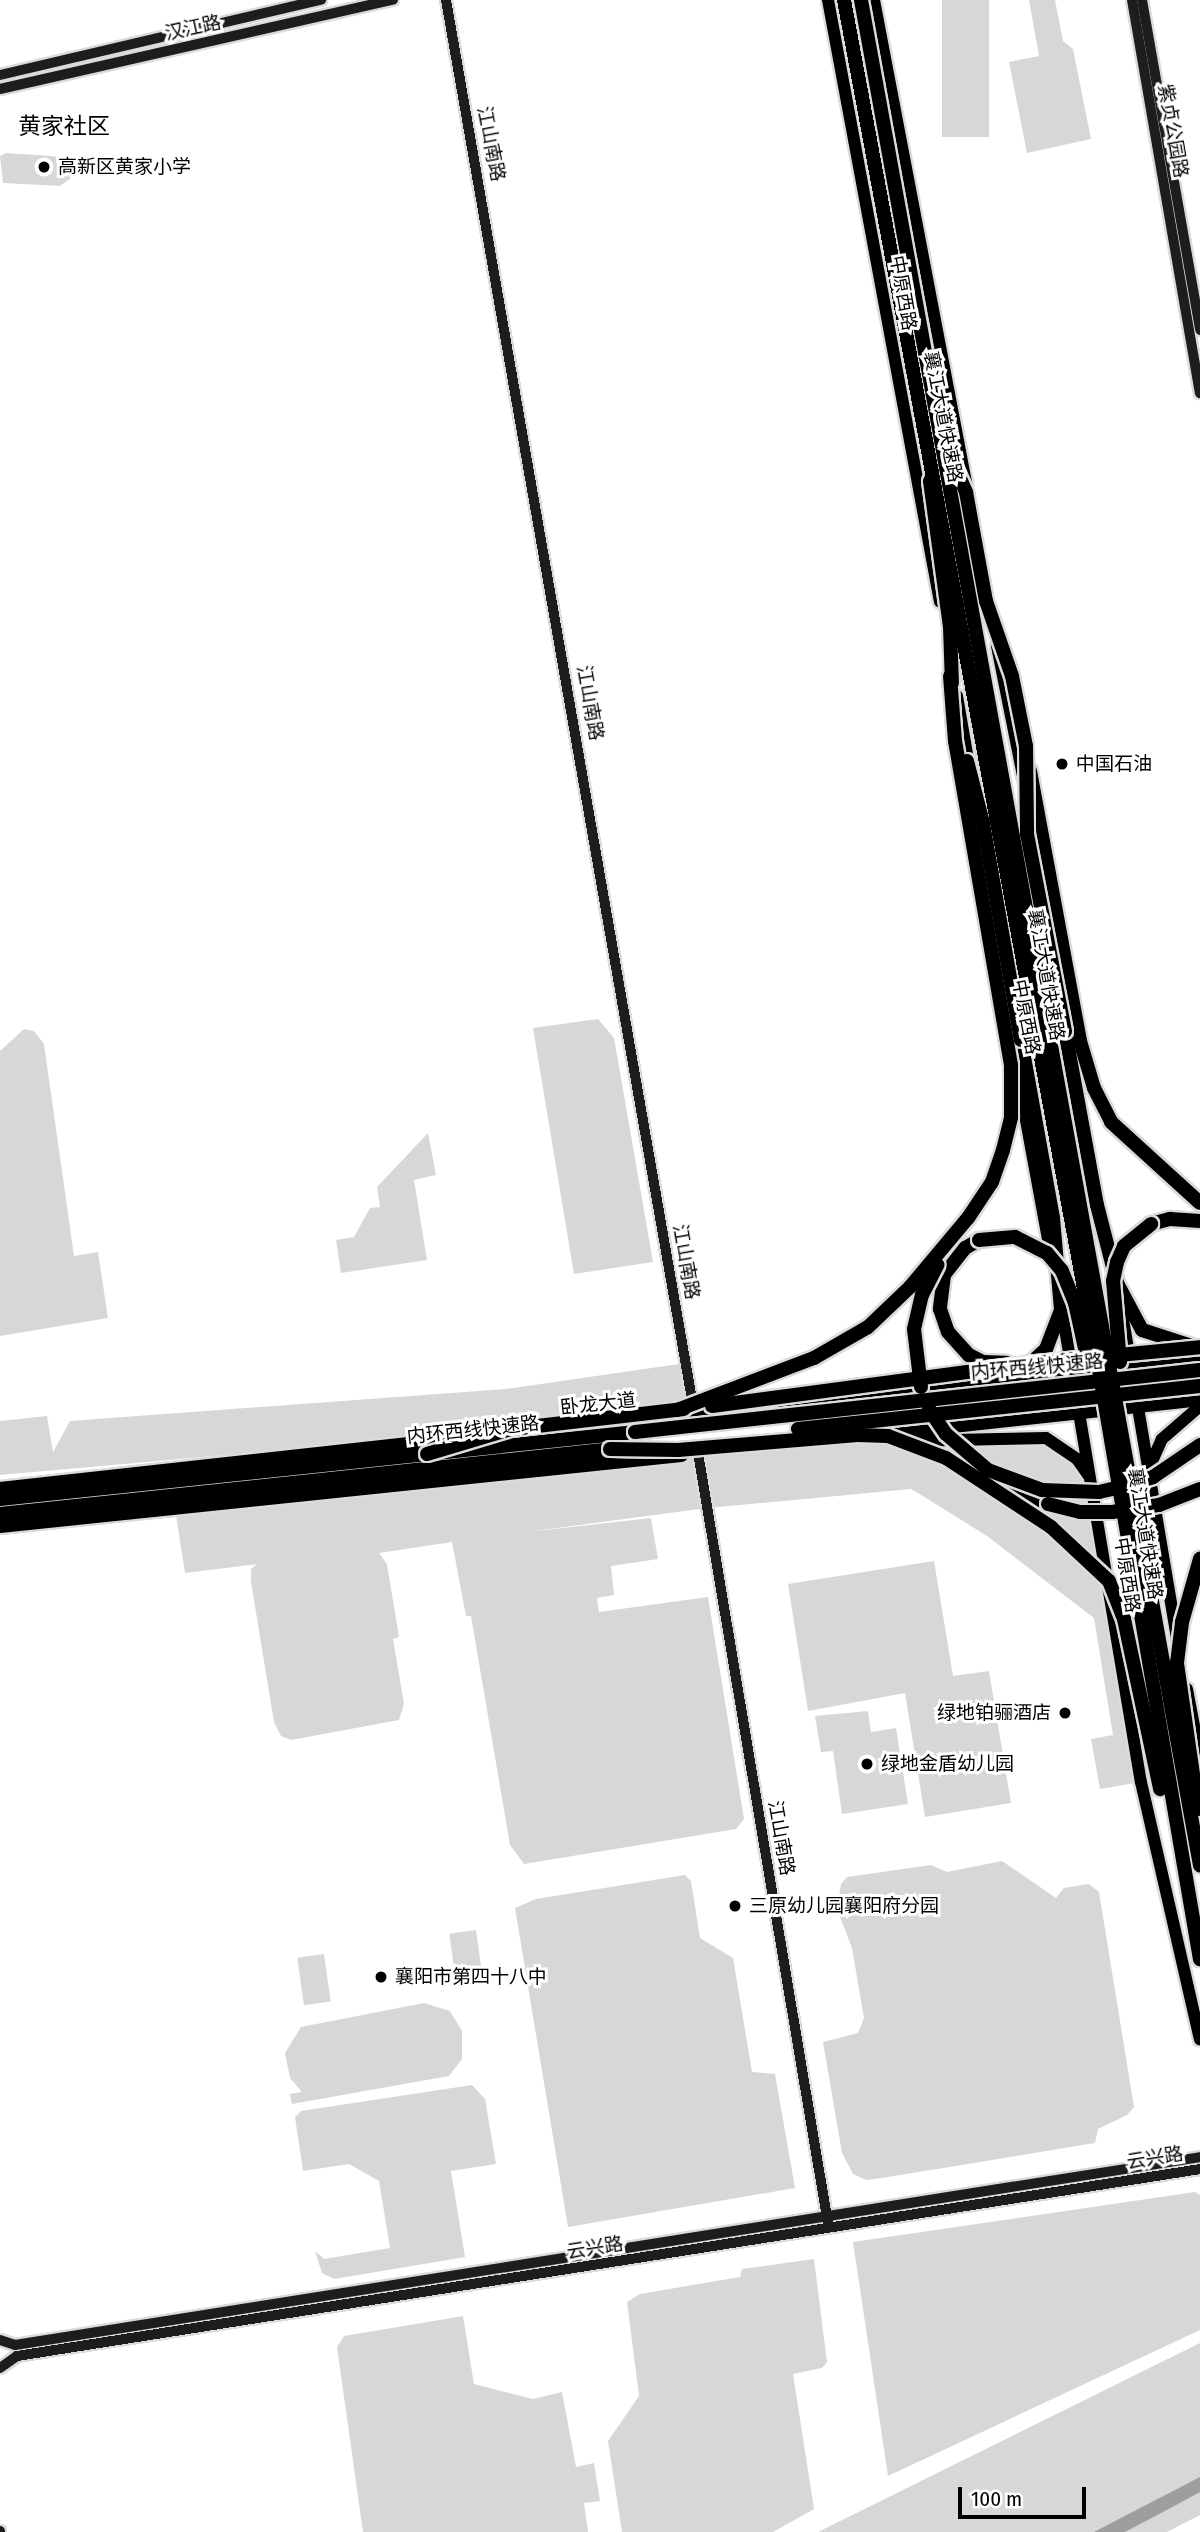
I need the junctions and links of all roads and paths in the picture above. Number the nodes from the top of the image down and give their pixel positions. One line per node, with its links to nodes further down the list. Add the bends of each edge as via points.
1 (321, 0): 10 (street, 汉江路)
2 (393, 0): 11 (street, 汉江路)
3 (446, 0): 35 (street, 江山南路)
4 (828, 0): 22 (main road, 中原西路, via 972,783 975,847)
5 (844, 0): 15 (highway, 襄江大道快速路, bridge)
6 (861, 0): 14 (highway, 襄江大道快速路, bridge)
7 (874, 0): 21 (main road, 中原西路, via 1016,747 1035,822)
8 (1132, 0): 13 (street, 紫贞公园路)
9 (1142, 0): 12 (street, 紫贞公园路)
10 (0, 75)
11 (0, 89)
12 (1200, 330)
13 (1200, 393)
14 (945, 445): 17 (highway, bridge, via 966,492 986,601 1012,676); 49 (highway, 襄江大道快速路, bridge)
15 (931, 455): 16 (highway, bridge, via 929,502 950,627); 49 (highway, 襄江大道快速路, bridge)
16 (950, 676): 20 (highway, bridge, via 955,741 1006,1028 1012,1091 1011,1117 992,1182); 22 (highway, bridge, via 983,823 1053,1218)
17 (1026, 746): 18 (highway, bridge, via 1080,1041 1094,1088 1111,1122); 21 (highway, bridge, via 1027,835 1097,1206)
18 (1200, 1205)
19 (1200, 1221): 49 (highway, bridge, via 1170,1219 1151,1224 1124,1246 1117,1262 1114,1292)
20 (960, 1229): 34 (highway, bridge, via 868,1327 814,1358); 38 (highway, bridge, via 922,1295 915,1329 916,1366 929,1408 971,1457 1011,1481 1042,1490 1090,1492 1153,1477)
21 (1117, 1283): 23 (highway, via 1142,1330 1184,1347); 25 (main road, 中原西路)
22 (1062, 1310): 27 (main road, 中原西路); 29 (highway, via 1046,1349 1029,1366)
23 (1200, 1345): 26 (highway, bridge)
24 (1200, 1355): 25 (highway, 卧龙大道)
25 (1130, 1361): 27 (highway, 卧龙大道); 32 (main road, 中原西路)
26 (1025, 1364): 34 (highway, bridge); 49 (highway, bridge, via 983,1362 969,1355 944,1322 940,1293 944,1275 965,1248 979,1240 996,1236 1031,1241 1062,1271 1075,1303)
27 (1073, 1370): 29 (highway, 卧龙大道); 36 (main road, 中原西路)
28 (1200, 1370): 42 (highway, 内环西线快速路, bridge)
29 (979, 1381): 35 (highway, 卧龙大道)
30 (1200, 1386): 39 (highway, 内环西线快速路, bridge)
31 (1200, 1399): 32 (highway)
32 (1137, 1406): 36 (highway); 44 (main road, 中原西路)
33 (1200, 1406): 44 (main road, via 1162,1439)
34 (677, 1410): 42 (highway, bridge, via 512,1429)
35 (694, 1413): 40 (highway, 卧龙大道)
36 (1080, 1414): 37 (highway); 45 (main road, 中原西路)
37 (863, 1436): 41 (highway); 45 (main road, via 922,1443 1046,1438 1077,1459)
38 (1200, 1446)
39 (610, 1449): 43 (highway, bridge, via 678,1450 857,1435 888,1436); 51 (highway, 内环西线快速路)
40 (320, 1453): 47 (highway, 卧龙大道); 47 (highway, via 183,1460)
41 (698, 1453): 46 (highway); 63 (street, 江山南路)
42 (427, 1454): 50 (highway, 内环西线快速路)
43 (946, 1458): 48 (highway, bridge, via 1028,1497 1080,1512 1158,1505); 58 (highway, bridge, via 1061,1534 1109,1581 1124,1619 1150,1751)
44 (1147, 1475): 55 (main road, 中原西路)
45 (1092, 1481): 60 (main road, 中原西路, via 1141,1782)
46 (414, 1483): 52 (highway); 53 (highway, via 274,1508)
47 (3, 1485)
48 (1200, 1489)
49 (1126, 1496): 57 (highway, 襄江大道快速路, bridge); 58 (highway, 襄江大道快速路, bridge)
50 (0, 1499)
51 (0, 1514)
52 (0, 1526)
53 (0, 1534)
54 (1200, 1559): 56 (highway, bridge, via 1182,1622 1177,1664)
55 (1200, 1757)
56 (1200, 1832)
57 (1200, 1864)
58 (1184, 1875): 59 (highway, 襄江大道快速路, bridge)
59 (1200, 1959)
60 (1200, 2039)
61 (1200, 2157): 63 (street, 云兴路)
62 (1200, 2169): 63 (street, 云兴路)
63 (828, 2223): 66 (street, 云兴路)
64 (0, 2340): 66 (street, 云兴路)
65 (0, 2347): 66 (street)
66 (16, 2351): 67 (street); 68 (street, 云兴路)
67 (0, 2360)
68 (0, 2368)

